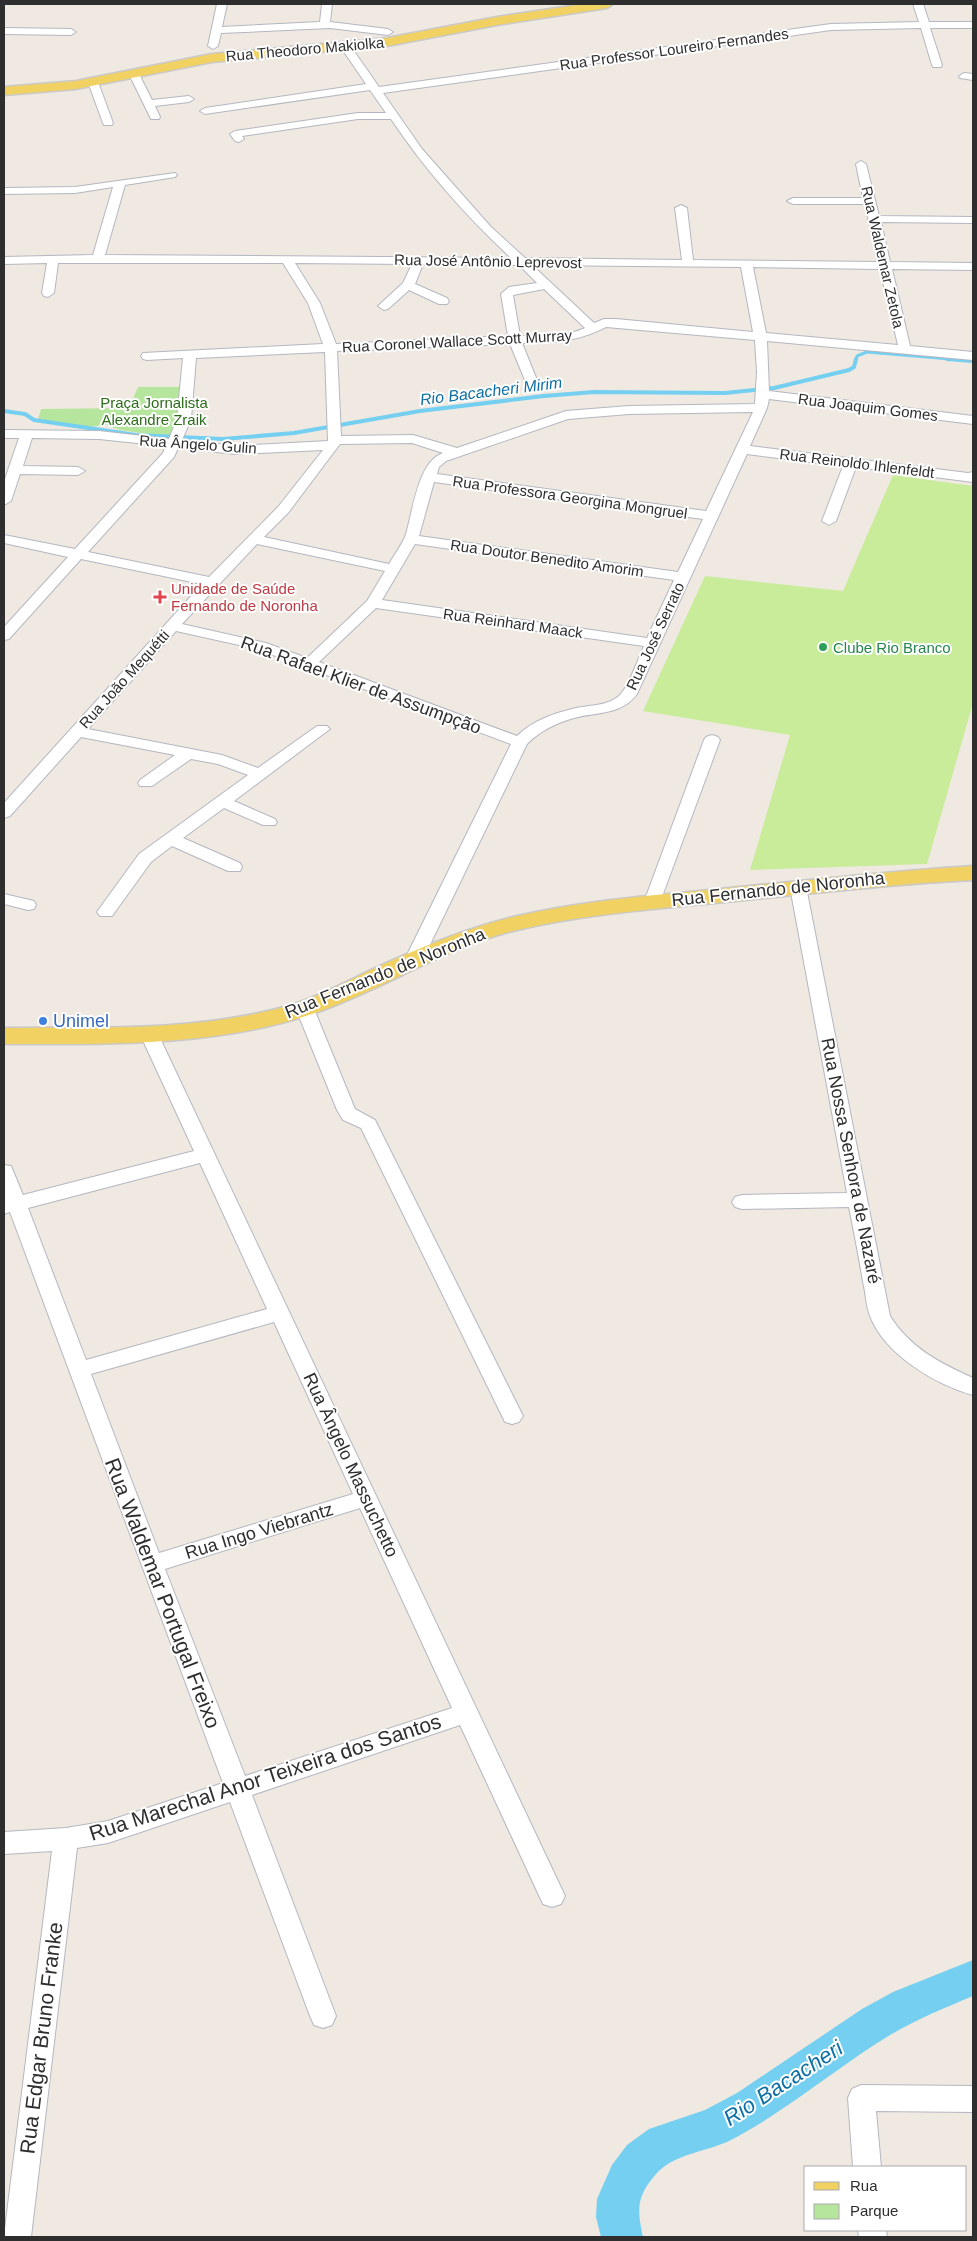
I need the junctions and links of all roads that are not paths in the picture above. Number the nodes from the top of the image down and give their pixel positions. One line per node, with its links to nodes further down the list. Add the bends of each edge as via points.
1 (222, 4): 9 (street)
2 (327, 4): 5 (street)
3 (607, 4): 11 (main road, Rua Theodoro Makiolka)
4 (918, 4): 6 (street)
5 (324, 25): 9 (street); 11 (street)
6 (925, 25): 7 (street, Rua Professor Loureiro Fernandes); 14 (street); 17 (street, Rua Professor Loureiro Fernandes, via 825,28)
7 (973, 25)
8 (4, 30): 10 (street)
9 (216, 30): 12 (street)
10 (71, 32)
11 (388, 32): 13 (main road, Rua Theodoro Makiolka)
12 (213, 46)
13 (345, 46): 15 (main road, Rua Theodoro Makiolka, via 212,58); 17 (street)
14 (937, 65)
15 (134, 74): 16 (main road, Rua Theodoro Makiolka); 20 (street)
16 (93, 82): 18 (main road, Rua Theodoro Makiolka); 24 (street)
17 (374, 88): 21 (street, Rua Professor Loureiro Fernandes); 22 (street)
18 (4, 91)
19 (189, 99): 20 (street)
20 (149, 104): 23 (street)
21 (205, 110)
22 (394, 116): 25 (street, via 363,115 235,134); 41 (street, via 439,175 487,229)
23 (155, 118)
24 (108, 123)
25 (239, 139)
26 (861, 164): 31 (street, Rua Waldemar Zetola)
27 (171, 175): 28 (street)
28 (120, 184): 29 (street, via 68,190); 36 (street)
29 (6, 191): 32 (street)
30 (792, 201): 31 (street)
31 (870, 201): 34 (street, Rua Waldemar Zetola)
32 (4, 203)
33 (681, 208): 42 (street)
34 (874, 219): 35 (street); 44 (street, Rua Waldemar Zetola)
35 (973, 220)
36 (98, 258): 37 (street, Rua José Antônio Leprevost); 39 (street, Rua José Antônio Leprevost)
37 (53, 259): 38 (street, Rua José Antônio Leprevost); 48 (street)
38 (4, 260)
39 (287, 260): 40 (street, Rua José Antônio Leprevost); 54 (street, via 314,303)
40 (419, 261): 41 (street, Rua José Antônio Leprevost); 46 (street)
41 (523, 262): 42 (street, Rua José Antônio Leprevost); 47 (street)
42 (688, 263): 43 (street, Rua José Antônio Leprevost)
43 (746, 264): 44 (street, Rua José Antônio Leprevost); 52 (street, Rua José Serrato)
44 (885, 265): 45 (street, Rua José Antônio Leprevost); 55 (street, Rua Waldemar Zetola)
45 (973, 266)
46 (408, 285): 49 (street); 50 (street)
47 (546, 285): 51 (street, via 581,318); 53 (street, via 508,292)
48 (48, 294)
49 (443, 300)
50 (384, 306)
51 (598, 326): 52 (street, Rua Coronel Wallace Scott Murray, via 630,324); 53 (street, Rua Coronel Wallace Scott Murray, via 574,336)
52 (762, 337): 55 (street, Rua Coronel Wallace Scott Murray); 60 (street, Rua José Serrato)
53 (515, 340): 54 (street, Rua Coronel Wallace Scott Murray); 59 (street)
54 (331, 348): 56 (street, Rua Coronel Wallace Scott Murray); 64 (street)
55 (905, 350): 58 (street, Rua Coronel Wallace Scott Murray)
56 (190, 354): 57 (street, Rua Coronel Wallace Scott Murray); 65 (street, via 184,419)
57 (147, 356)
58 (973, 356)
59 (533, 385)
60 (762, 395): 61 (street, Rua Joaquim Gomes); 66 (street, Rua José Serrato); 67 (street, Rua Joaquim Gomes, via 566,414)
61 (973, 420)
62 (4, 434): 63 (street, Rua Ângelo Gulin)
63 (26, 434): 65 (street, Rua Ângelo Gulin); 69 (street)
64 (334, 435): 65 (street, Rua Ângelo Gulin, via 236,450); 67 (street, via 413,439); 77 (street, Rua João Mequétti, via 294,496)
65 (176, 439): 79 (street, via 161,464)
66 (742, 449): 68 (street, Rua Reinoldo Ihlenfeldt); 74 (street, Rua José Serrato)
67 (455, 452): 71 (street, Rua Joaquim Gomes, via 436,462)
68 (851, 463): 72 (street, Rua Reinoldo Ihlenfeldt); 75 (street)
69 (14, 470): 70 (street); 73 (street)
70 (78, 471)
71 (429, 477): 74 (street, Rua Professora Georgina Mongruel); 78 (street)
72 (973, 477)
73 (4, 501)
74 (711, 516): 81 (street, Rua José Serrato)
75 (829, 521)
76 (4, 539): 79 (street)
77 (254, 539): 80 (street); 82 (street, Rua João Mequétti)
78 (411, 539): 80 (street); 81 (street, Rua Doutor Benedito Amorim)
79 (78, 555): 82 (street); 85 (street)
80 (393, 569): 83 (street)
81 (683, 577): 86 (street, Rua José Serrato)
82 (212, 582): 84 (street, Rua João Mequétti)
83 (373, 603): 86 (street, Rua Reinhard Maack); 87 (street)
84 (172, 626): 87 (street, Rua Rafael Klier de Assumpção, via 250,643); 89 (street, Rua João Mequétti)
85 (4, 636)
86 (652, 643): 91 (street, Rua José Serrato, via 625,699 617,705 558,718 535,729)
87 (310, 663): 91 (street, Rua Rafael Klier de Assumpção)
88 (322, 729): 93 (street)
89 (77, 731): 92 (street); 96 (street, Rua João Mequétti)
90 (712, 740): 103 (street)
91 (520, 742): 106 (street, Rua José Serrato)
92 (188, 753): 93 (street, via 222,760); 94 (street)
93 (259, 774): 95 (street)
94 (146, 783)
95 (222, 802): 97 (street); 98 (street)
96 (4, 813)
97 (269, 822)
98 (171, 838): 99 (street); 105 (street, via 144,858)
99 (234, 867)
100 (973, 873): 101 (main road, Rua Fernando de Noronha)
101 (798, 888): 103 (main road, Rua Fernando de Noronha); 112 (street, Rua Nossa Senhora de Nazaré)
102 (4, 899): 104 (street)
103 (652, 902): 106 (main road, Rua Fernando de Noronha, via 575,911 512,924)
104 (28, 904)
105 (106, 912)
106 (414, 959): 107 (main road, Rua Fernando de Noronha)
107 (305, 1009): 108 (main road, Rua Fernando de Noronha, via 237,1026); 118 (street, via 346,1110 350,1116 368,1124)
108 (149, 1034): 109 (main road, Rua Fernando de Noronha); 110 (street, Rua Ângelo Massuchetto)
109 (4, 1036)
110 (206, 1155): 114 (street); 115 (street, Rua Ângelo Massuchetto)
111 (4, 1171): 114 (street, Rua Waldemar Portugal Freixo)
112 (859, 1200): 113 (street); 117 (street, Rua Nossa Senhora de Nazaré, via 880,1316 889,1334 920,1362)
113 (742, 1202)
114 (10, 1206): 116 (street, Rua Waldemar Portugal Freixo)
115 (280, 1314): 116 (street); 119 (street, Rua Ângelo Massuchetto)
116 (79, 1370): 120 (street, Rua Waldemar Portugal Freixo)
117 (973, 1387)
118 (512, 1416)
119 (366, 1498): 120 (street, Rua Ingo Viebrantz); 121 (street, Rua Ângelo Massuchetto)
120 (152, 1564): 122 (street, Rua Waldemar Portugal Freixo)
121 (466, 1712): 122 (street, Rua Marechal Anor Teixeira dos Santos); 125 (street, Rua Ângelo Massuchetto)
122 (237, 1789): 123 (street, Rua Marechal Anor Teixeira dos Santos, via 108,1832); 126 (street, Rua Waldemar Portugal Freixo)
123 (66, 1839): 124 (street, Rua Marechal Anor Teixeira dos Santos); 129 (street, Rua Edgar Bruno Franke)
124 (4, 1843)
125 (552, 1896)
126 (323, 2016)
127 (973, 2099): 128 (street, via 861,2098)
128 (867, 2166)
129 (17, 2237)

